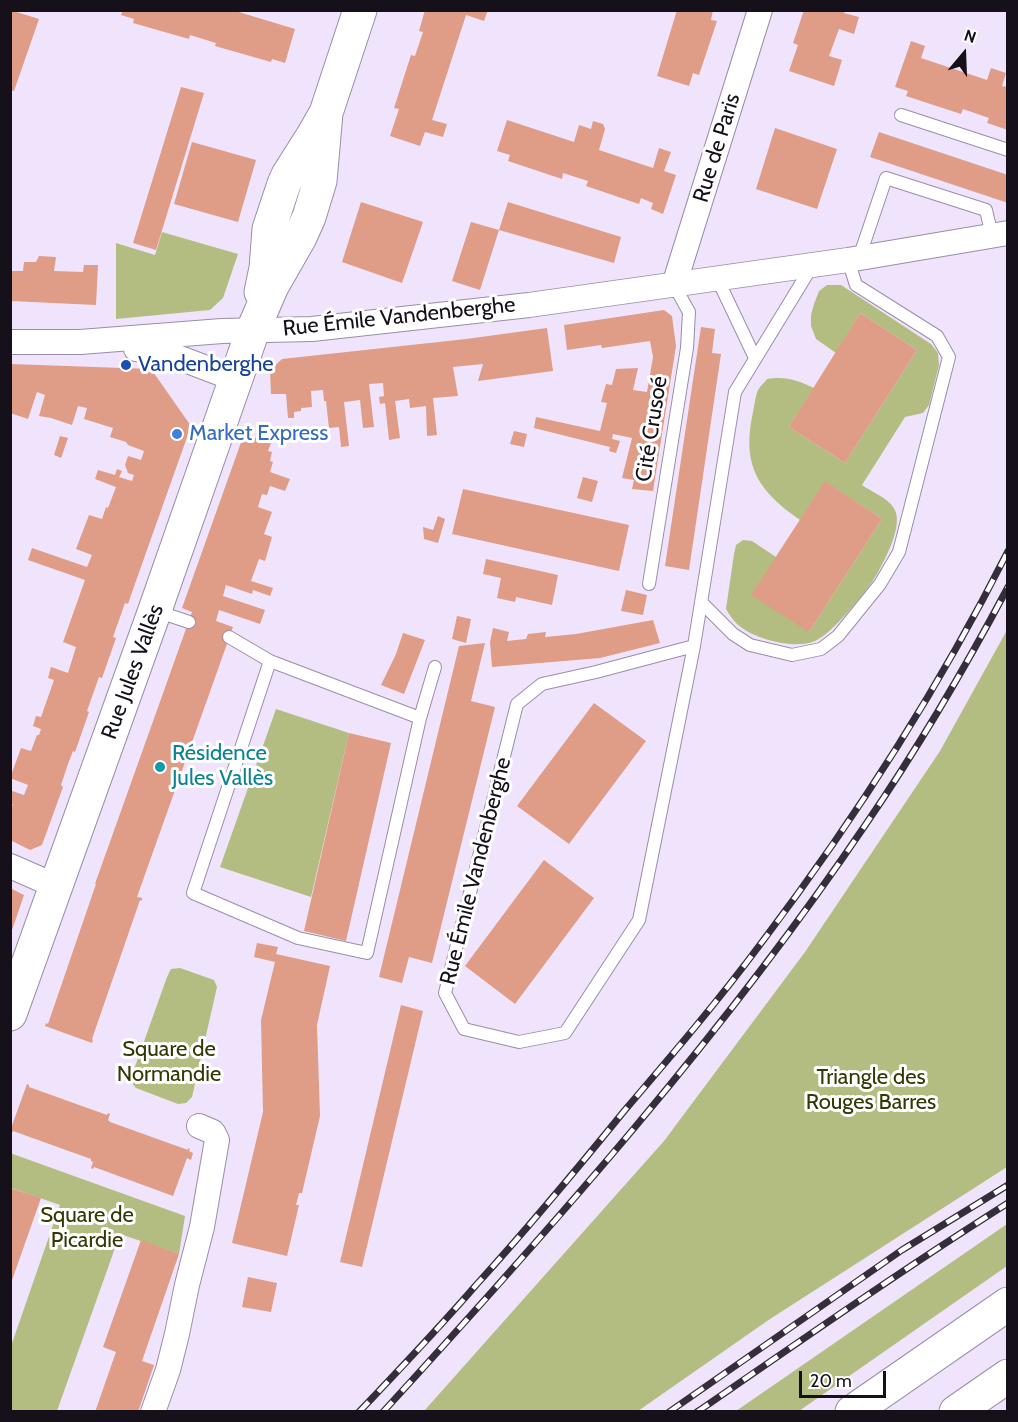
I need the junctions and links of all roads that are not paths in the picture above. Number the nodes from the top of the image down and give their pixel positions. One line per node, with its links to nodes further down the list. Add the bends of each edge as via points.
1 (360, 10): 10 (main road, Rue Jules Vallès, via 326,113 322,171 312,208)
2 (760, 10): 9 (street, Rue de Paris)
3 (901, 115): 4 (lane)
4 (1008, 150)
5 (1000, 235): 6 (street, Rue Émile Vandenberghe); 6 (lane, via 986,210 886,178)
6 (854, 259): 7 (street, Rue Émile Vandenberghe); 16 (lane, via 856,285 937,336 949,357 898,552 880,584 838,636 821,649 792,655 750,645)
7 (812, 265): 8 (street, Rue Émile Vandenberghe); 13 (lane, Rue Émile Vandenberghe)
8 (717, 278): 9 (street, Rue Émile Vandenberghe); 13 (lane)
9 (674, 285): 10 (street, Rue Émile Vandenberghe, via 324,328); 15 (lane, Cité Crusoé, via 689,312 687,348)
10 (253, 330): 12 (street, Rue Émile Vandenberghe); 14 (main road, Rue Jules Vallès)
11 (10, 342): 12 (street, Rue Émile Vandenberghe)
12 (80, 342): 14 (street, Rue Émile Vandenberghe, via 164,352)
13 (755, 358): 16 (lane, Rue Émile Vandenberghe, via 735,392)
14 (235, 379): 17 (main road, Rue Jules Vallès)
15 (649, 584)
16 (701, 602): 20 (lane, Rue Émile Vandenberghe)
17 (155, 610): 18 (lane); 25 (main road, Rue Jules Vallès)
18 (189, 622)
19 (229, 637): 21 (lane)
20 (694, 646): 20 (lane, Rue Émile Vandenberghe, via 639,920 565,1033 519,1042 464,1029 445,993 517,704 542,684)
21 (270, 661): 23 (lane); 23 (lane, via 193,893 298,938 367,954)
22 (435, 668): 23 (lane)
23 (420, 718)
24 (10, 866): 25 (street)
25 (56, 886): 26 (main road, Rue Jules Vallès)
26 (10, 1014)
27 (199, 1126): 31 (street, via 213,1132 217,1140 173,1352)
28 (1008, 1304): 32 (main road)
29 (1008, 1376): 33 (main road)
30 (1008, 1398): 34 (main road)
31 (153, 1412)
32 (852, 1412)
33 (956, 1412)
34 (994, 1412)

